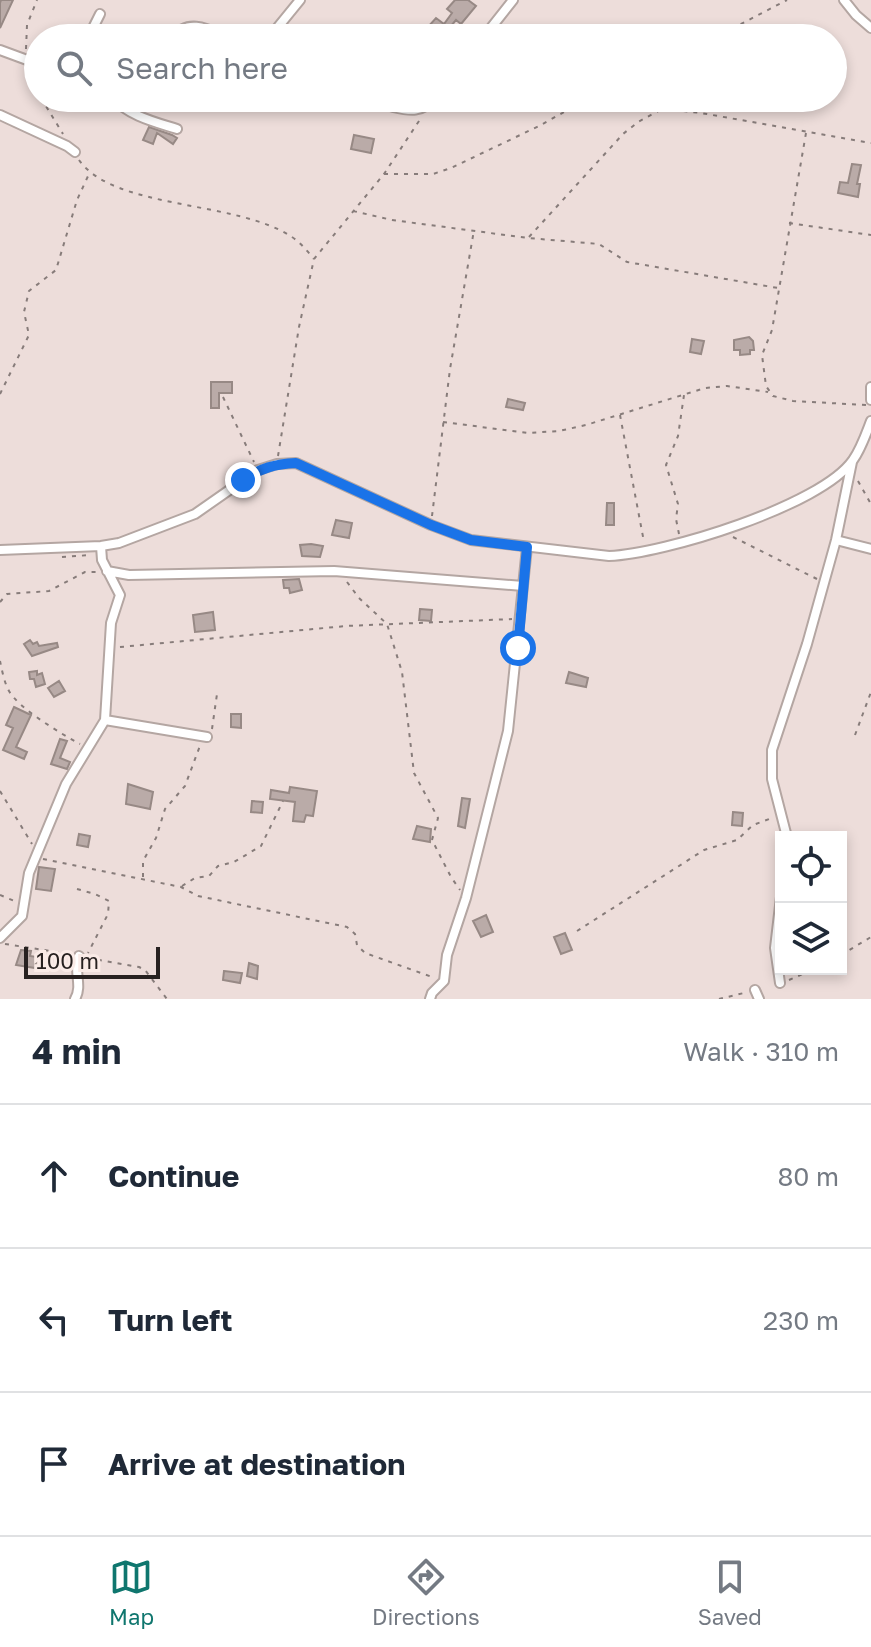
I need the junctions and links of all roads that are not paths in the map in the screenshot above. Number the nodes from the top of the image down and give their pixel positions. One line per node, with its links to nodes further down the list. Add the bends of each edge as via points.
1 (300, 0): 6 (street)
2 (513, 0): 7 (street)
3 (844, 0): 8 (street)
4 (100, 14): 5 (street)
5 (95, 24)
6 (280, 24)
7 (494, 24)
8 (871, 28)
9 (0, 50): 10 (street)
10 (24, 59)
11 (132, 112): 13 (street)
12 (0, 115): 14 (street)
13 (177, 129)
14 (71, 149)
15 (871, 387): 16 (street)
16 (871, 402)
17 (871, 421): 18 (street)
18 (852, 466): 19 (street); 20 (street, via 785,507 646,551 609,556)
19 (836, 540): 22 (street); 28 (street, via 772,750 772,779)
20 (527, 547): 21 (street, via 471,540 296,463 258,470 195,514); 25 (street)
21 (101, 549): 23 (street); 24 (street)
22 (871, 549)
23 (0, 550)
24 (108, 572): 25 (street, via 334,571); 26 (street, via 120,595 113,611)
25 (523, 586): 34 (street, via 508,731 444,981)
26 (105, 720): 27 (street); 30 (street, via 66,784 29,873 20,918)
27 (207, 737)
28 (785, 831)
29 (780, 903): 32 (street, via 775,948)
30 (0, 941)
31 (79, 956): 33 (street, via 75,965 80,990)
32 (780, 983)
33 (75, 999)
34 (430, 999)

